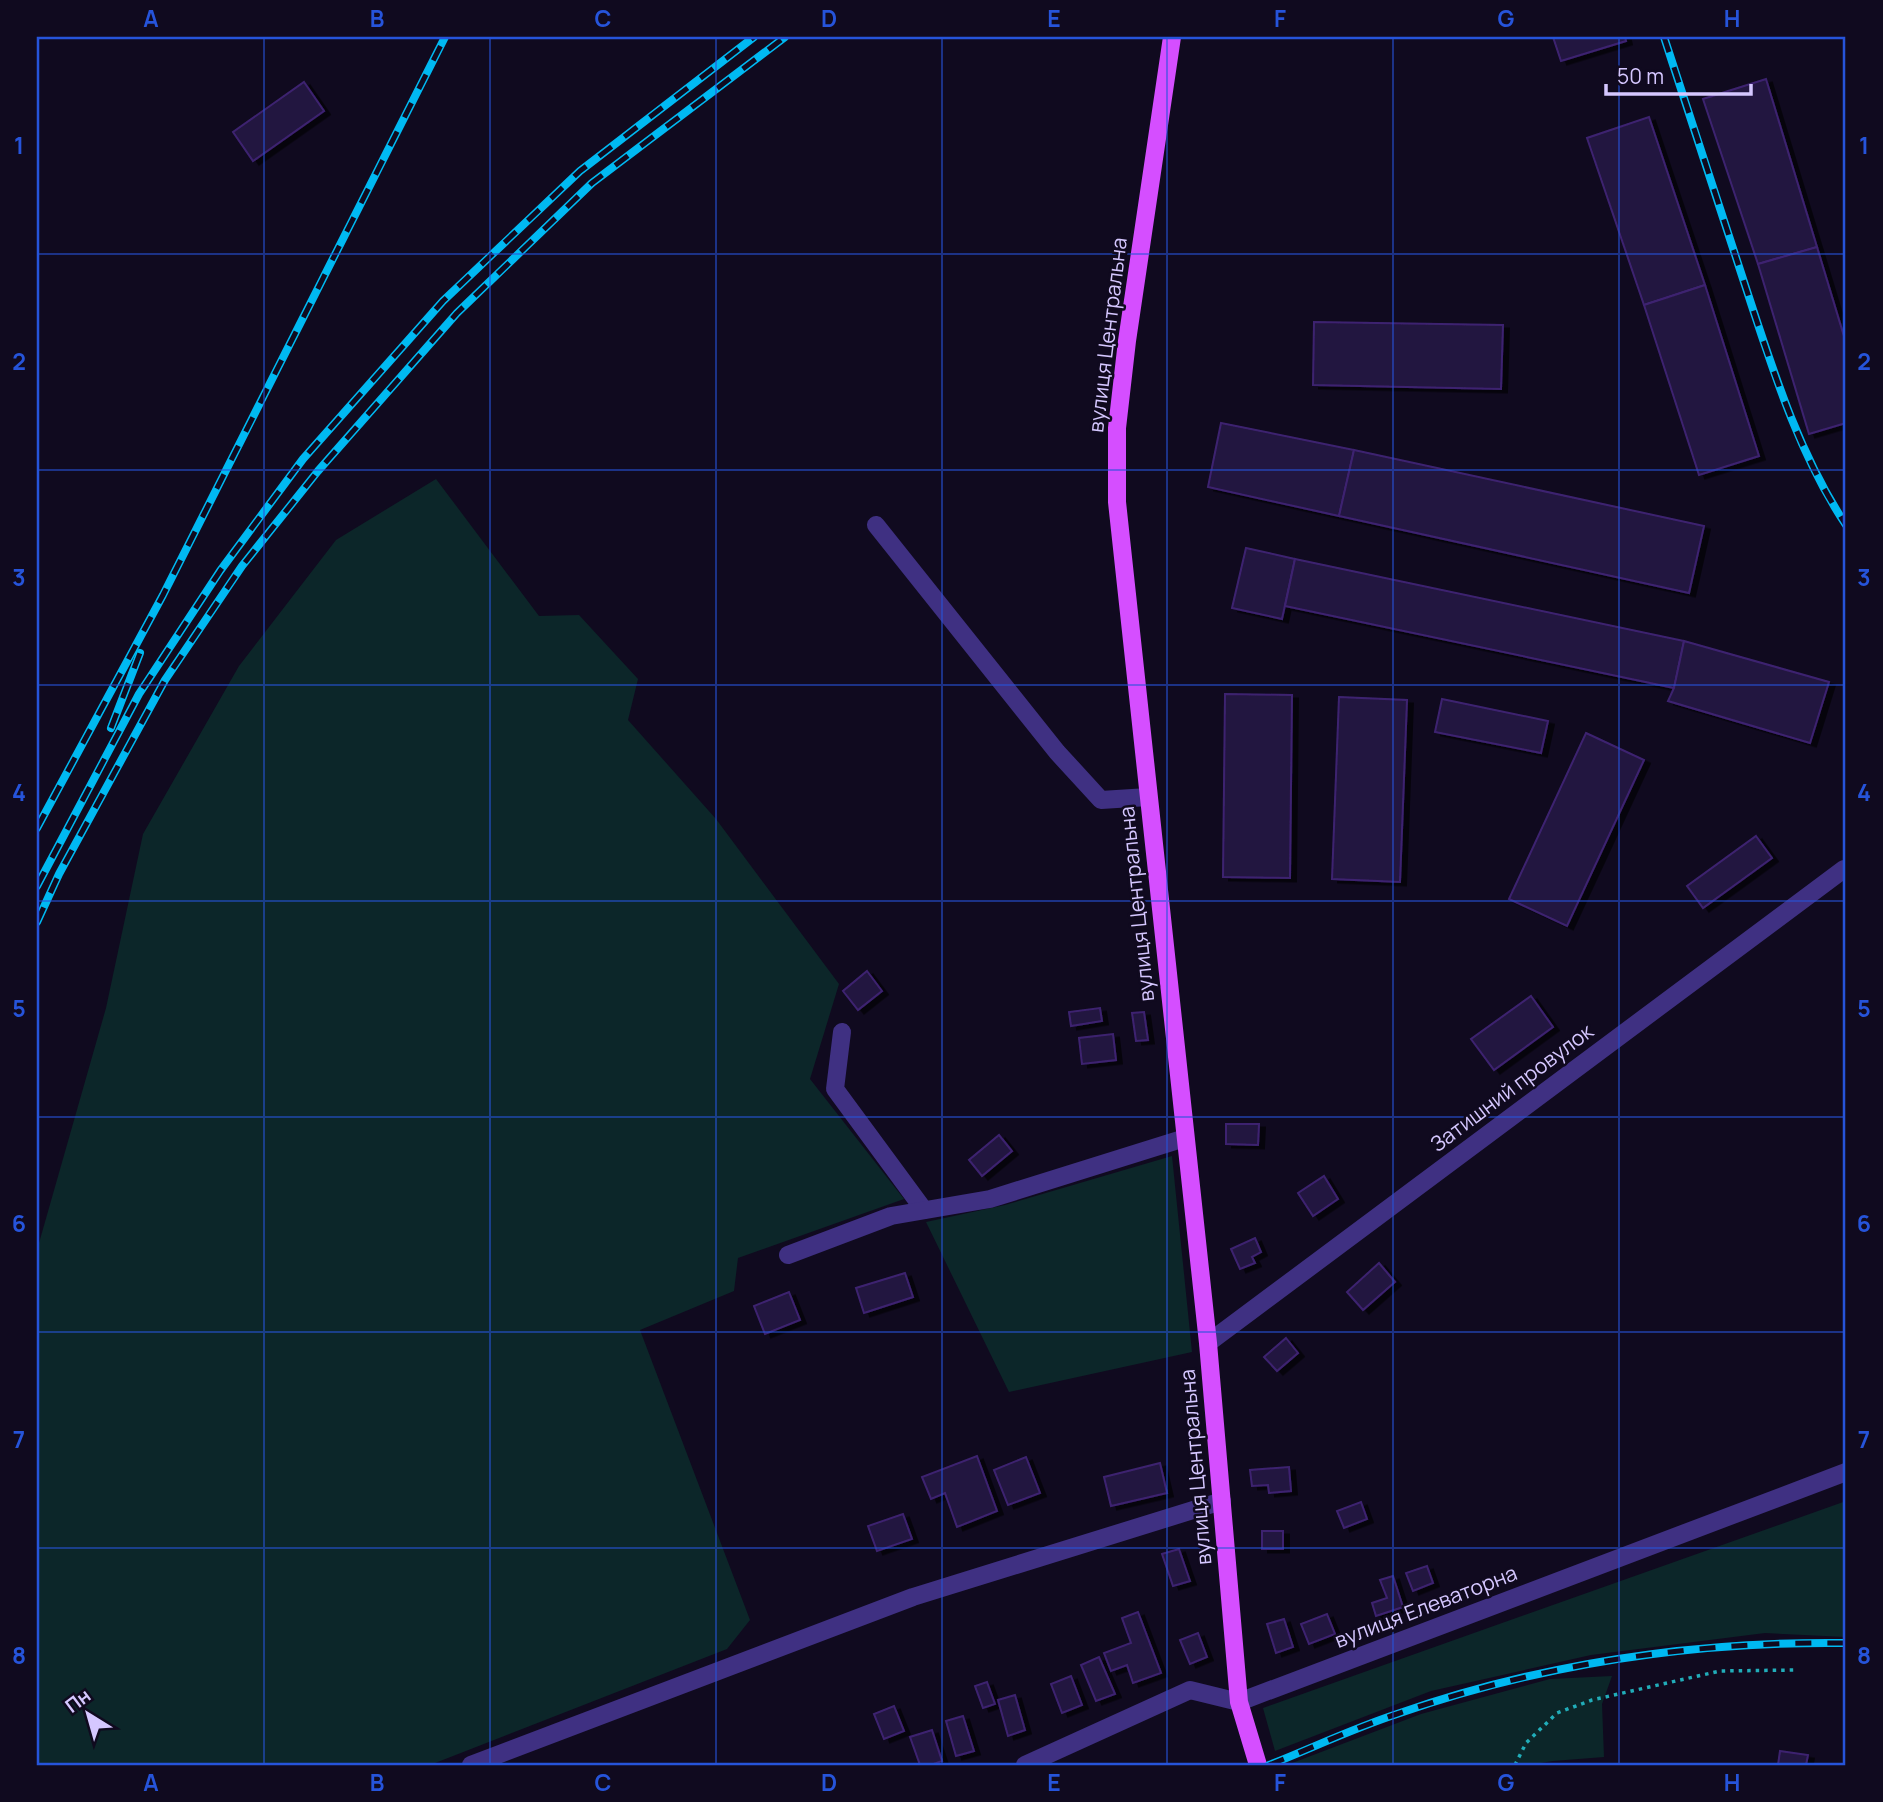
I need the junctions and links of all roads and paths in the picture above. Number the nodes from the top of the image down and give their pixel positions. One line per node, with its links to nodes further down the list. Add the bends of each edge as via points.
1 (1172, 37): 3 (main road, вулиця Центральна, via 1117,428 1117,502)
2 (876, 525): 3 (street, via 1057,752 1101,800)
3 (1148, 797): 6 (main road, вулиця Центральна)
4 (1843, 869): 9 (street, Затишний провулок)
5 (842, 1031): 7 (street, via 835,1089)
6 (1185, 1138): 7 (street, via 990,1199); 9 (main road, вулиця Центральна)
7 (924, 1210): 8 (street, via 891,1216)
8 (788, 1255)
9 (1208, 1343): 11 (main road, вулиця Центральна)
10 (1846, 1472): 13 (street, вулиця Елеваторна)
11 (1222, 1501): 13 (main road, вулиця Центральна); 14 (street, via 913,1597)
12 (1795, 1670): 17 (path, via 1720,1671 1592,1700 1557,1713 1526,1743)
13 (1239, 1702): 15 (street, via 1190,1690); 16 (main road, вулиця Центральна)
14 (471, 1765)
15 (1025, 1765)
16 (1258, 1765)
17 (1515, 1765)

